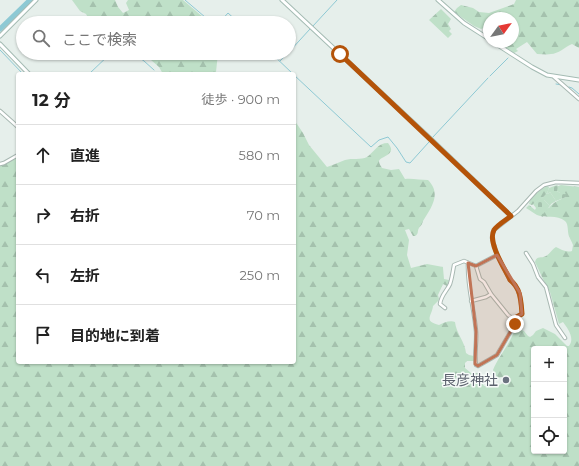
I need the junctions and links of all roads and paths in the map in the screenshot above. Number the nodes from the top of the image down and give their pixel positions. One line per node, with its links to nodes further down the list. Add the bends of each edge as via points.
1 (36, 0): 4 (street)
2 (282, 0): 19 (street)
3 (438, 0): 6 (street, via 464,23)
4 (20, 16)
5 (16, 20): 7 (street)
6 (483, 35)
7 (0, 36)
8 (0, 44): 10 (street)
9 (502, 48): 11 (street, via 538,71)
10 (27, 72)
11 (553, 76): 12 (street); 13 (street)
12 (579, 80)
13 (579, 99)
14 (0, 111): 15 (street)
15 (16, 126)
16 (16, 156): 17 (street)
17 (0, 164)
18 (579, 183): 19 (street, via 556,182 544,186)
19 (511, 216): 21 (street, via 494,230 492,238)
20 (526, 253): 28 (street, via 546,287 556,325)
21 (497, 255): 23 (street); 27 (street, via 520,293 522,314)
22 (468, 263): 23 (street); 25 (street); 26 (street, via 464,261 454,265 450,285 440,301)
23 (476, 266): 24 (street, via 480,279)
24 (491, 294): 25 (street); 27 (street)
25 (471, 301): 27 (street, via 478,366 498,354 515,324)
26 (445, 308)
27 (513, 319)
28 (565, 338)

